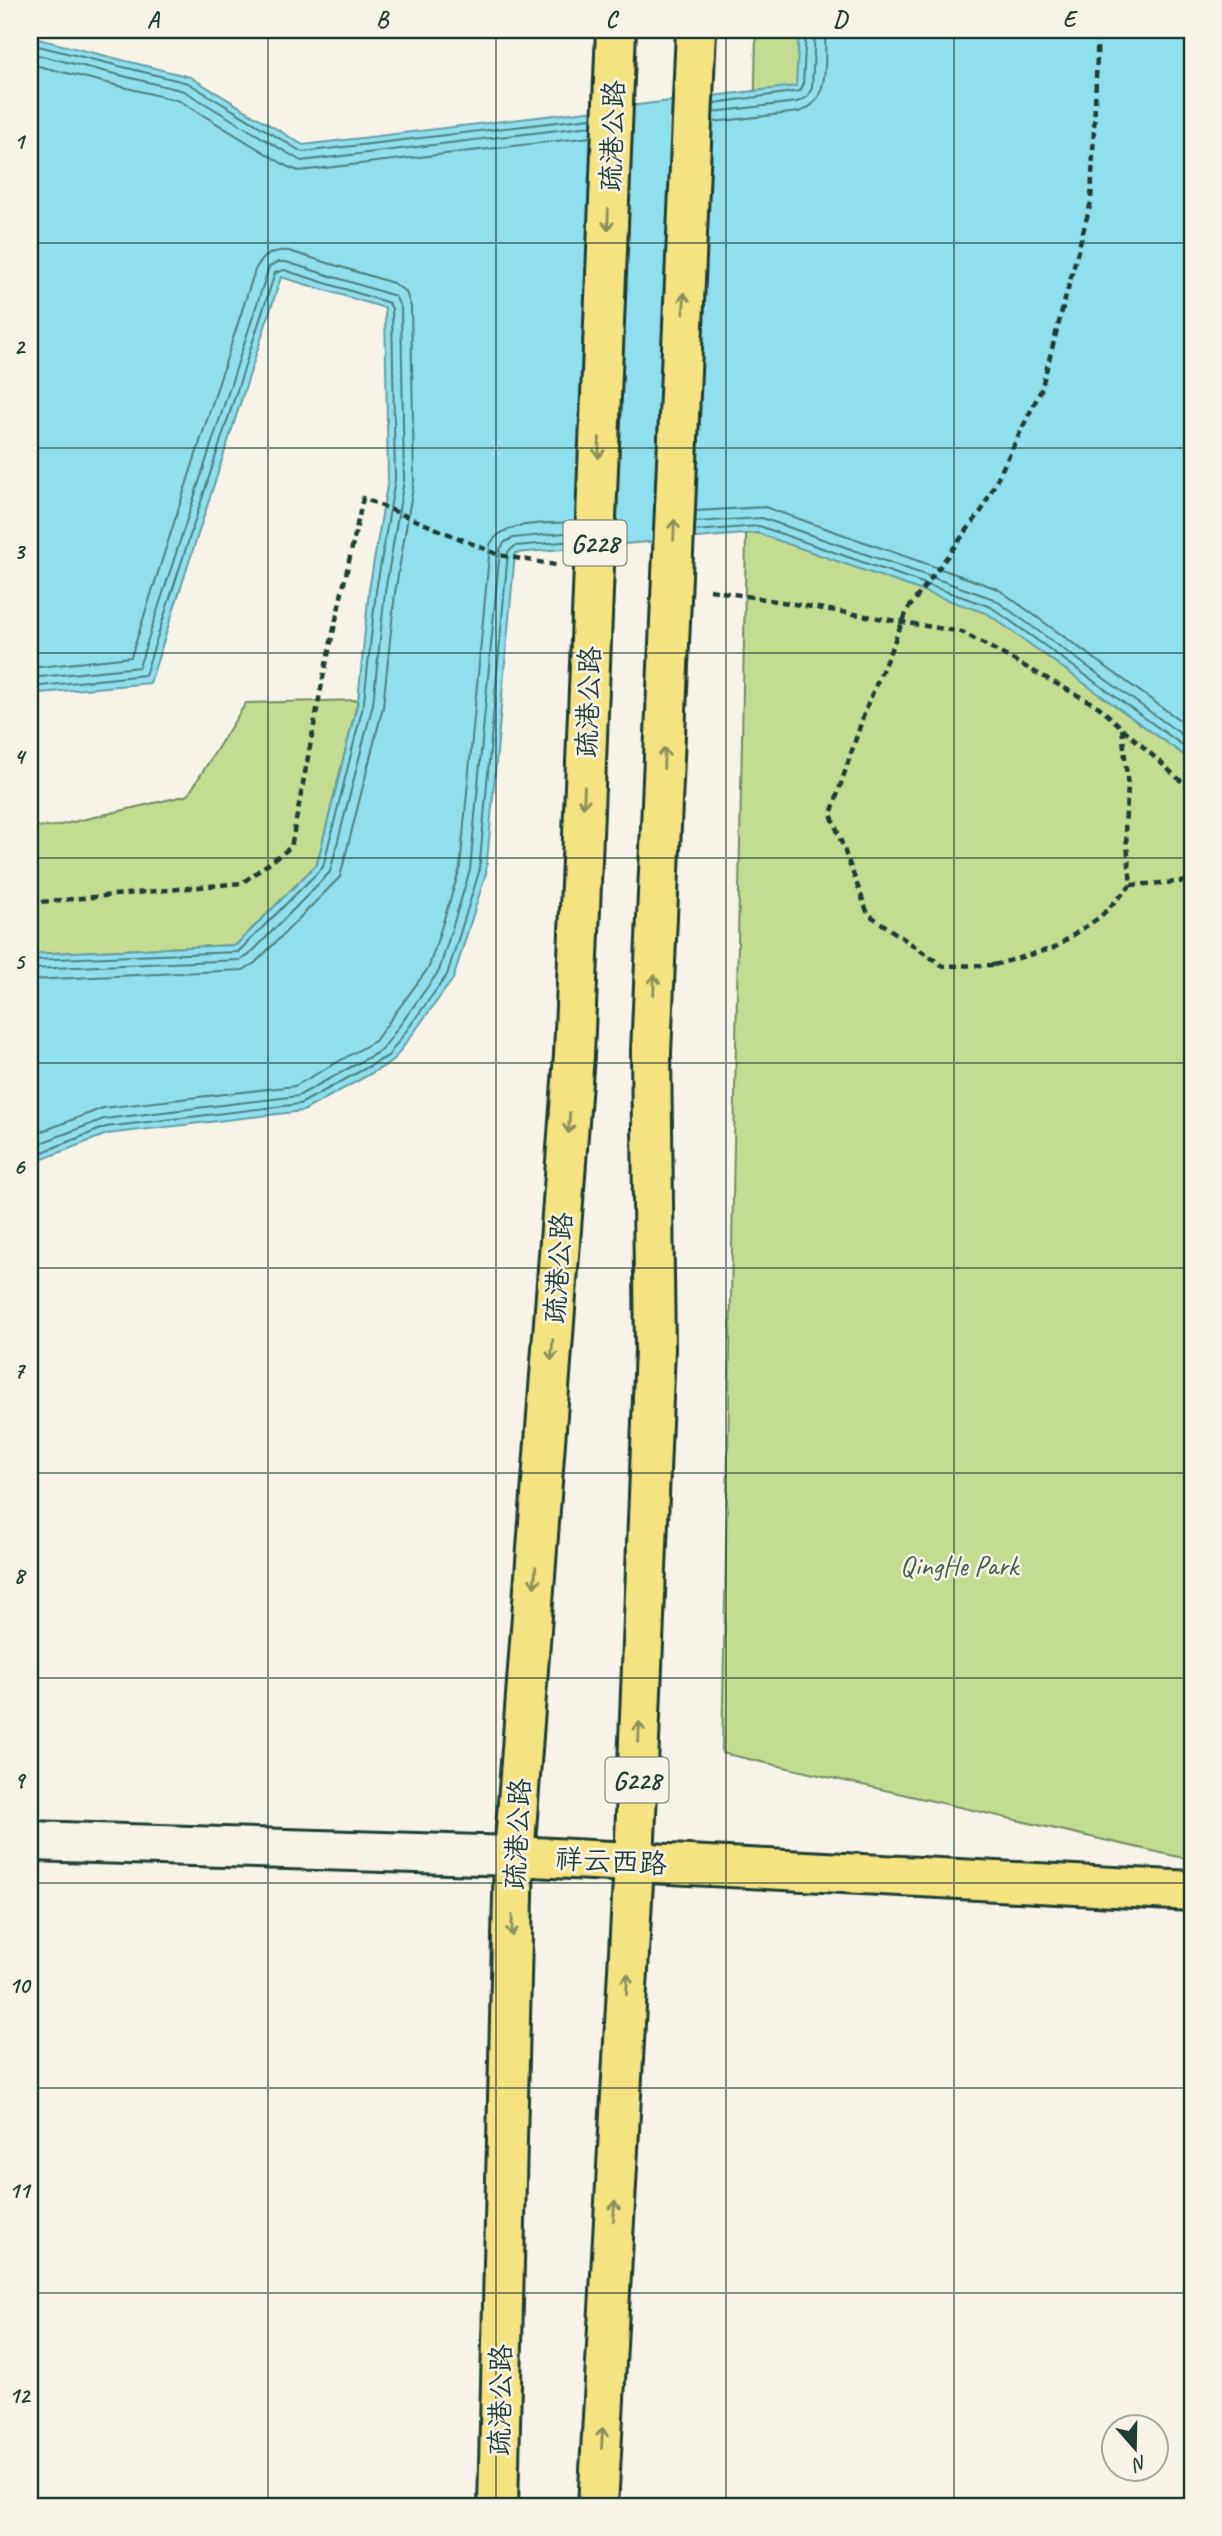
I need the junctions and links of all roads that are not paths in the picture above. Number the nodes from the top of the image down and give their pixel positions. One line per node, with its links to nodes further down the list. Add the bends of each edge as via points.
1 (616, 30): 4 (main road, 疏港公路 / G228, one-way to 4, bridge, via 574,1055)
2 (695, 30): 5 (main road, G228, one-way to 2, bridge, via 654,1349 651,1053)
3 (30, 1841): 4 (street, 祥云西路)
4 (514, 1856): 5 (main road, 祥云西路); 7 (main road, 疏港公路 / G228, one-way to 7)
5 (634, 1863): 6 (main road, 祥云西路); 8 (main road, G228, one-way to 5)
6 (1192, 1891)
7 (498, 2506)
8 (598, 2506)

